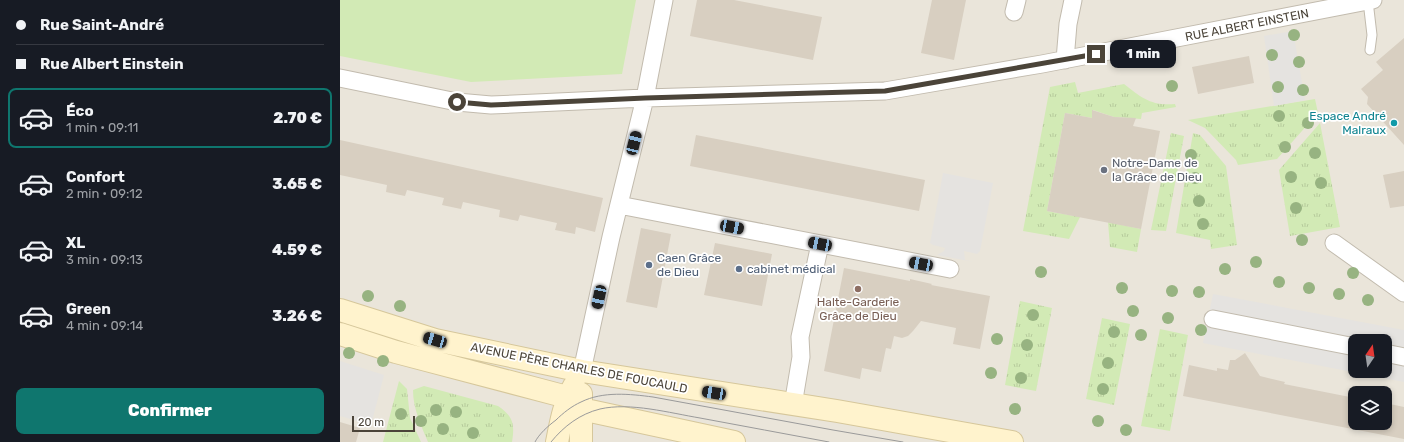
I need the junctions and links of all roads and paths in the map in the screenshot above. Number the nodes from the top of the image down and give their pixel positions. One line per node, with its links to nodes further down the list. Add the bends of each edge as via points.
1 (664, 0): 8 (street)
2 (1073, 0): 6 (street, via 1068,24)
3 (1370, 0): 4 (street, RUE ALBERT EINSTEIN); 5 (lane)
4 (1325, 5): 6 (street, RUE ALBERT EINSTEIN)
5 (1370, 50)
6 (1066, 60): 8 (street, RUE ALBERT EINSTEIN, via 885,91)
7 (340, 78): 8 (street, RUE ALBERT EINSTEIN, via 457,102 491,105)
8 (645, 98): 9 (street)
9 (619, 205): 11 (street); 20 (street)
10 (1334, 243): 13 (street)
11 (820, 244): 12 (street); 22 (street, via 800,337 801,357)
12 (950, 269)
13 (1404, 293)
14 (340, 310): 20 (main road, AVENUE PÈRE CHARLES DE FOUCAULD, via 435,340)
15 (1213, 319): 17 (street)
16 (340, 334): 21 (main road, AVENUE PÈRE CHARLES DE FOUCAULD)
17 (1348, 346)
18 (1392, 354): 19 (street)
19 (1404, 357)
20 (582, 371): 21 (main road); 22 (main road, AVENUE PÈRE CHARLES DE FOUCAULD)
21 (574, 403): 23 (main road, via 562,414); 24 (main road); 25 (main road, AVENUE PÈRE CHARLES DE FOUCAULD)
22 (793, 405): 26 (main road, AVENUE PÈRE CHARLES DE FOUCAULD)
23 (557, 442)
24 (581, 442)
25 (734, 442)
26 (1012, 442)

